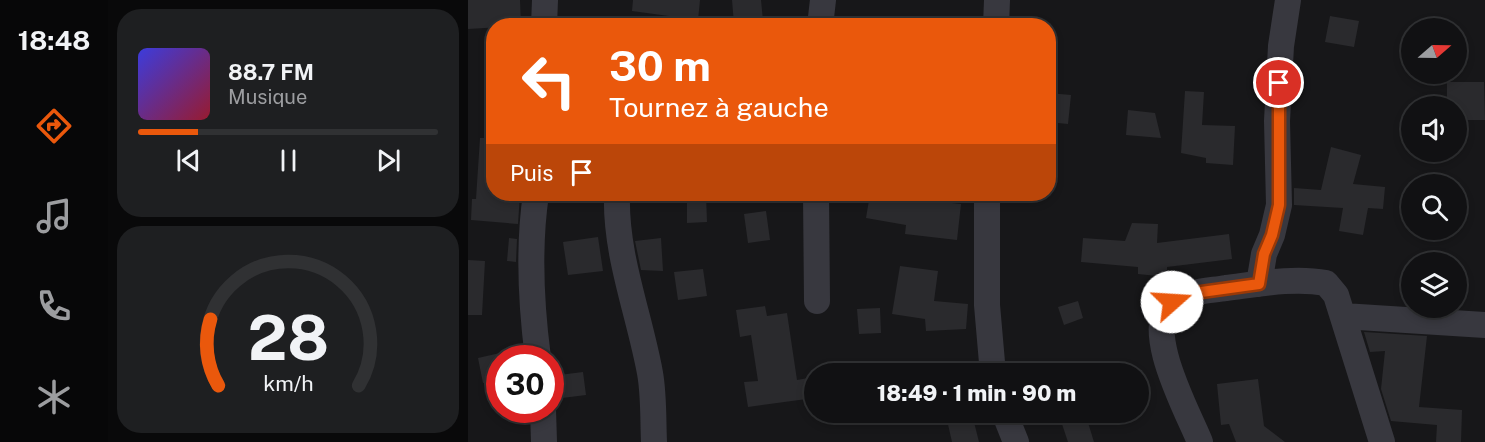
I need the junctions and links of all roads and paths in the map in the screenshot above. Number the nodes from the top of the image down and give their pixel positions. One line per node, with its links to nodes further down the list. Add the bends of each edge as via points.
1 (545, 0): 5 (street)
2 (823, 0): 6 (street)
3 (997, 0): 7 (street)
4 (1288, 0): 12 (street, via 1280,67 1279,205)
5 (544, 18)
6 (821, 18)
7 (996, 18)
8 (536, 201): 16 (street, via 532,295)
9 (617, 201): 21 (street, via 625,274 650,376)
10 (816, 201): 13 (street)
11 (987, 201): 17 (street, via 987,305)
12 (1259, 284): 14 (street, via 1326,283 1336,295); 23 (street, via 1187,294 1172,302 1162,314 1163,351)
13 (817, 301)
14 (1342, 316): 15 (street); 24 (street)
15 (1485, 325)
16 (537, 345)
17 (992, 363)
18 (543, 423): 20 (street)
19 (1008, 423): 22 (street)
20 (544, 442)
21 (654, 442)
22 (1016, 442)
23 (1200, 442)
24 (1382, 442)

